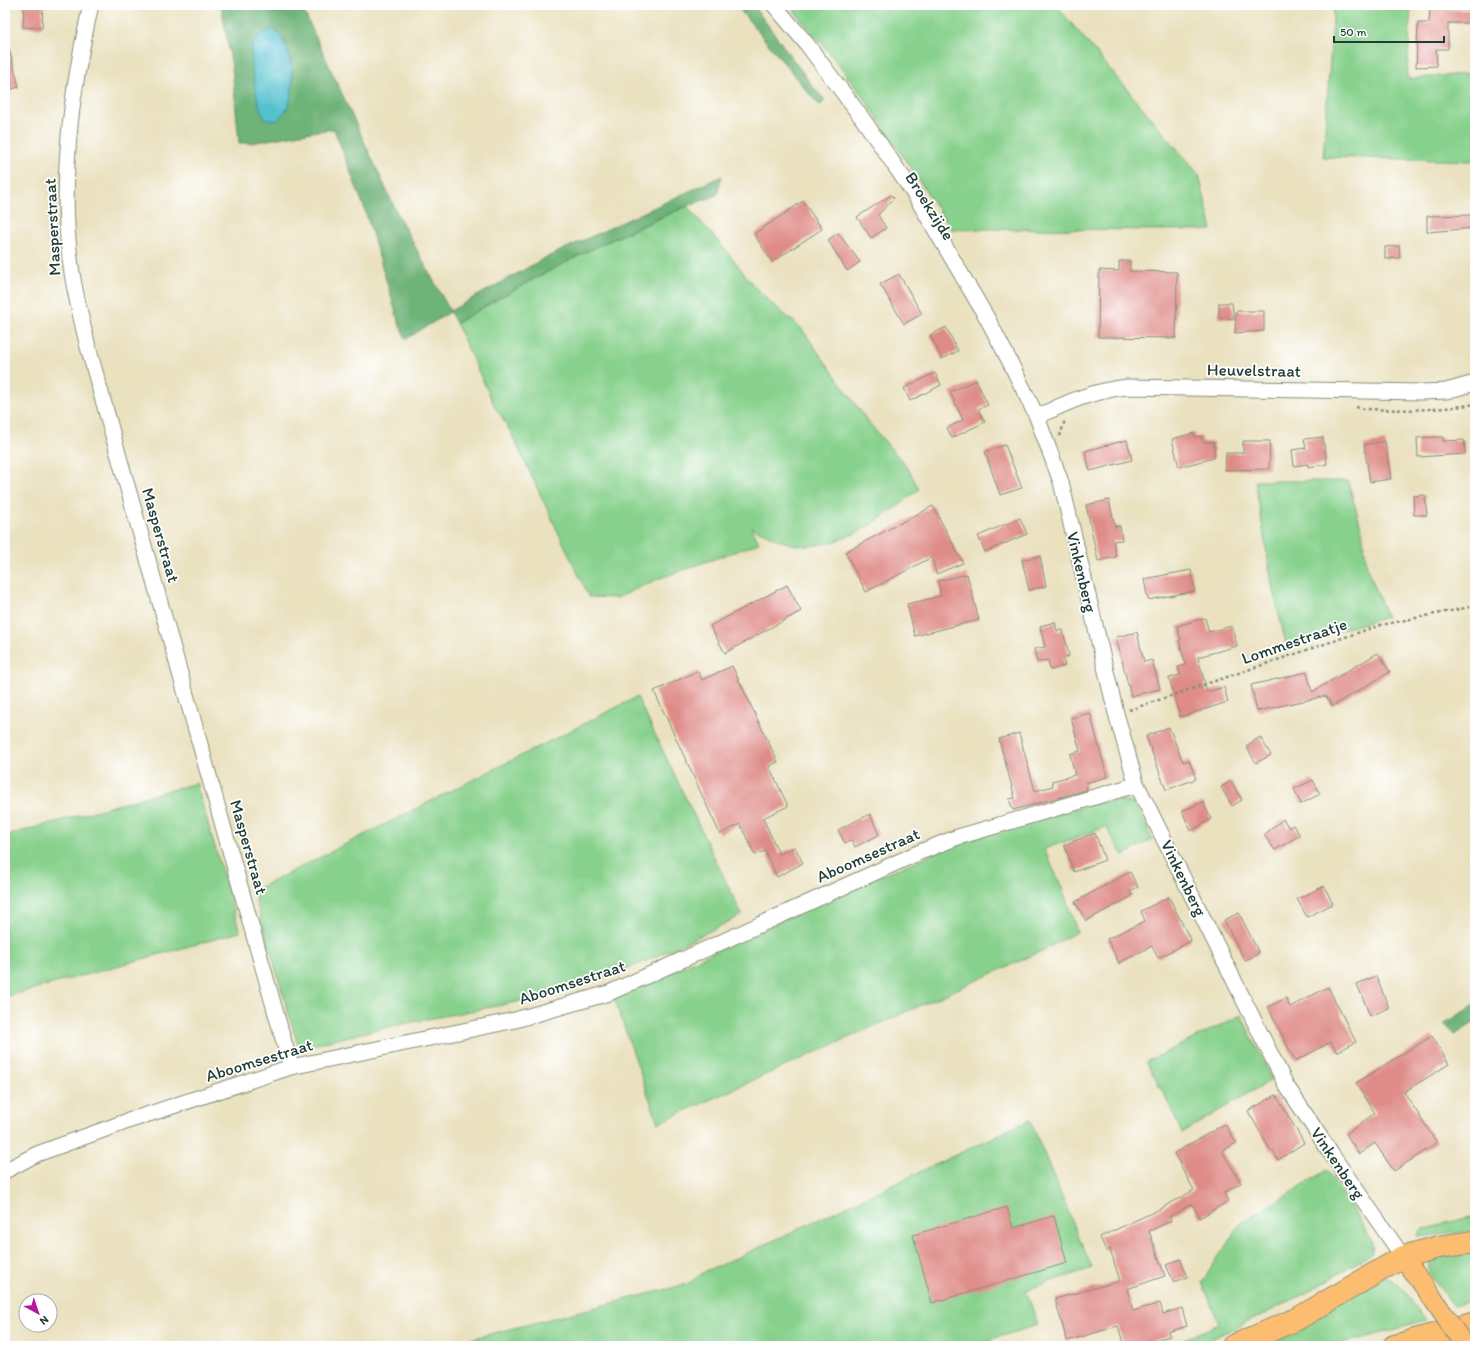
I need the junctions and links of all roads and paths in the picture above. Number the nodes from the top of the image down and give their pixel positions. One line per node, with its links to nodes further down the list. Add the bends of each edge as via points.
1 (91, 5): 8 (street, Masperstraat, via 78,60 68,138 67,210 72,272 88,347)
2 (774, 5): 4 (street, Broekzijde, via 862,118 915,195 987,318)
3 (1475, 383): 4 (street, Heuvelstraat, via 1446,391 1422,392 1111,389 1086,394)
4 (1037, 417): 7 (street, Vinkenberg, via 1061,482 1116,713)
5 (1475, 606): 6 (path, Lommestraatje, via 1381,624)
6 (1124, 711)
7 (1136, 783): 8 (street, Aboomsestraat, via 958,837 920,852 609,993 515,1020); 11 (street, Vinkenberg, via 1286,1085)
8 (291, 1067): 9 (street, Aboomsestraat, via 128,1120 37,1154)
9 (5, 1171)
10 (1475, 1242): 11 (highway, via 1438,1247)
11 (1403, 1257): 13 (highway, via 1297,1319); 15 (main road, Vinkenberg, bridge)
12 (1475, 1323): 14 (highway)
13 (1233, 1346)
14 (1394, 1346)
15 (1465, 1346)

